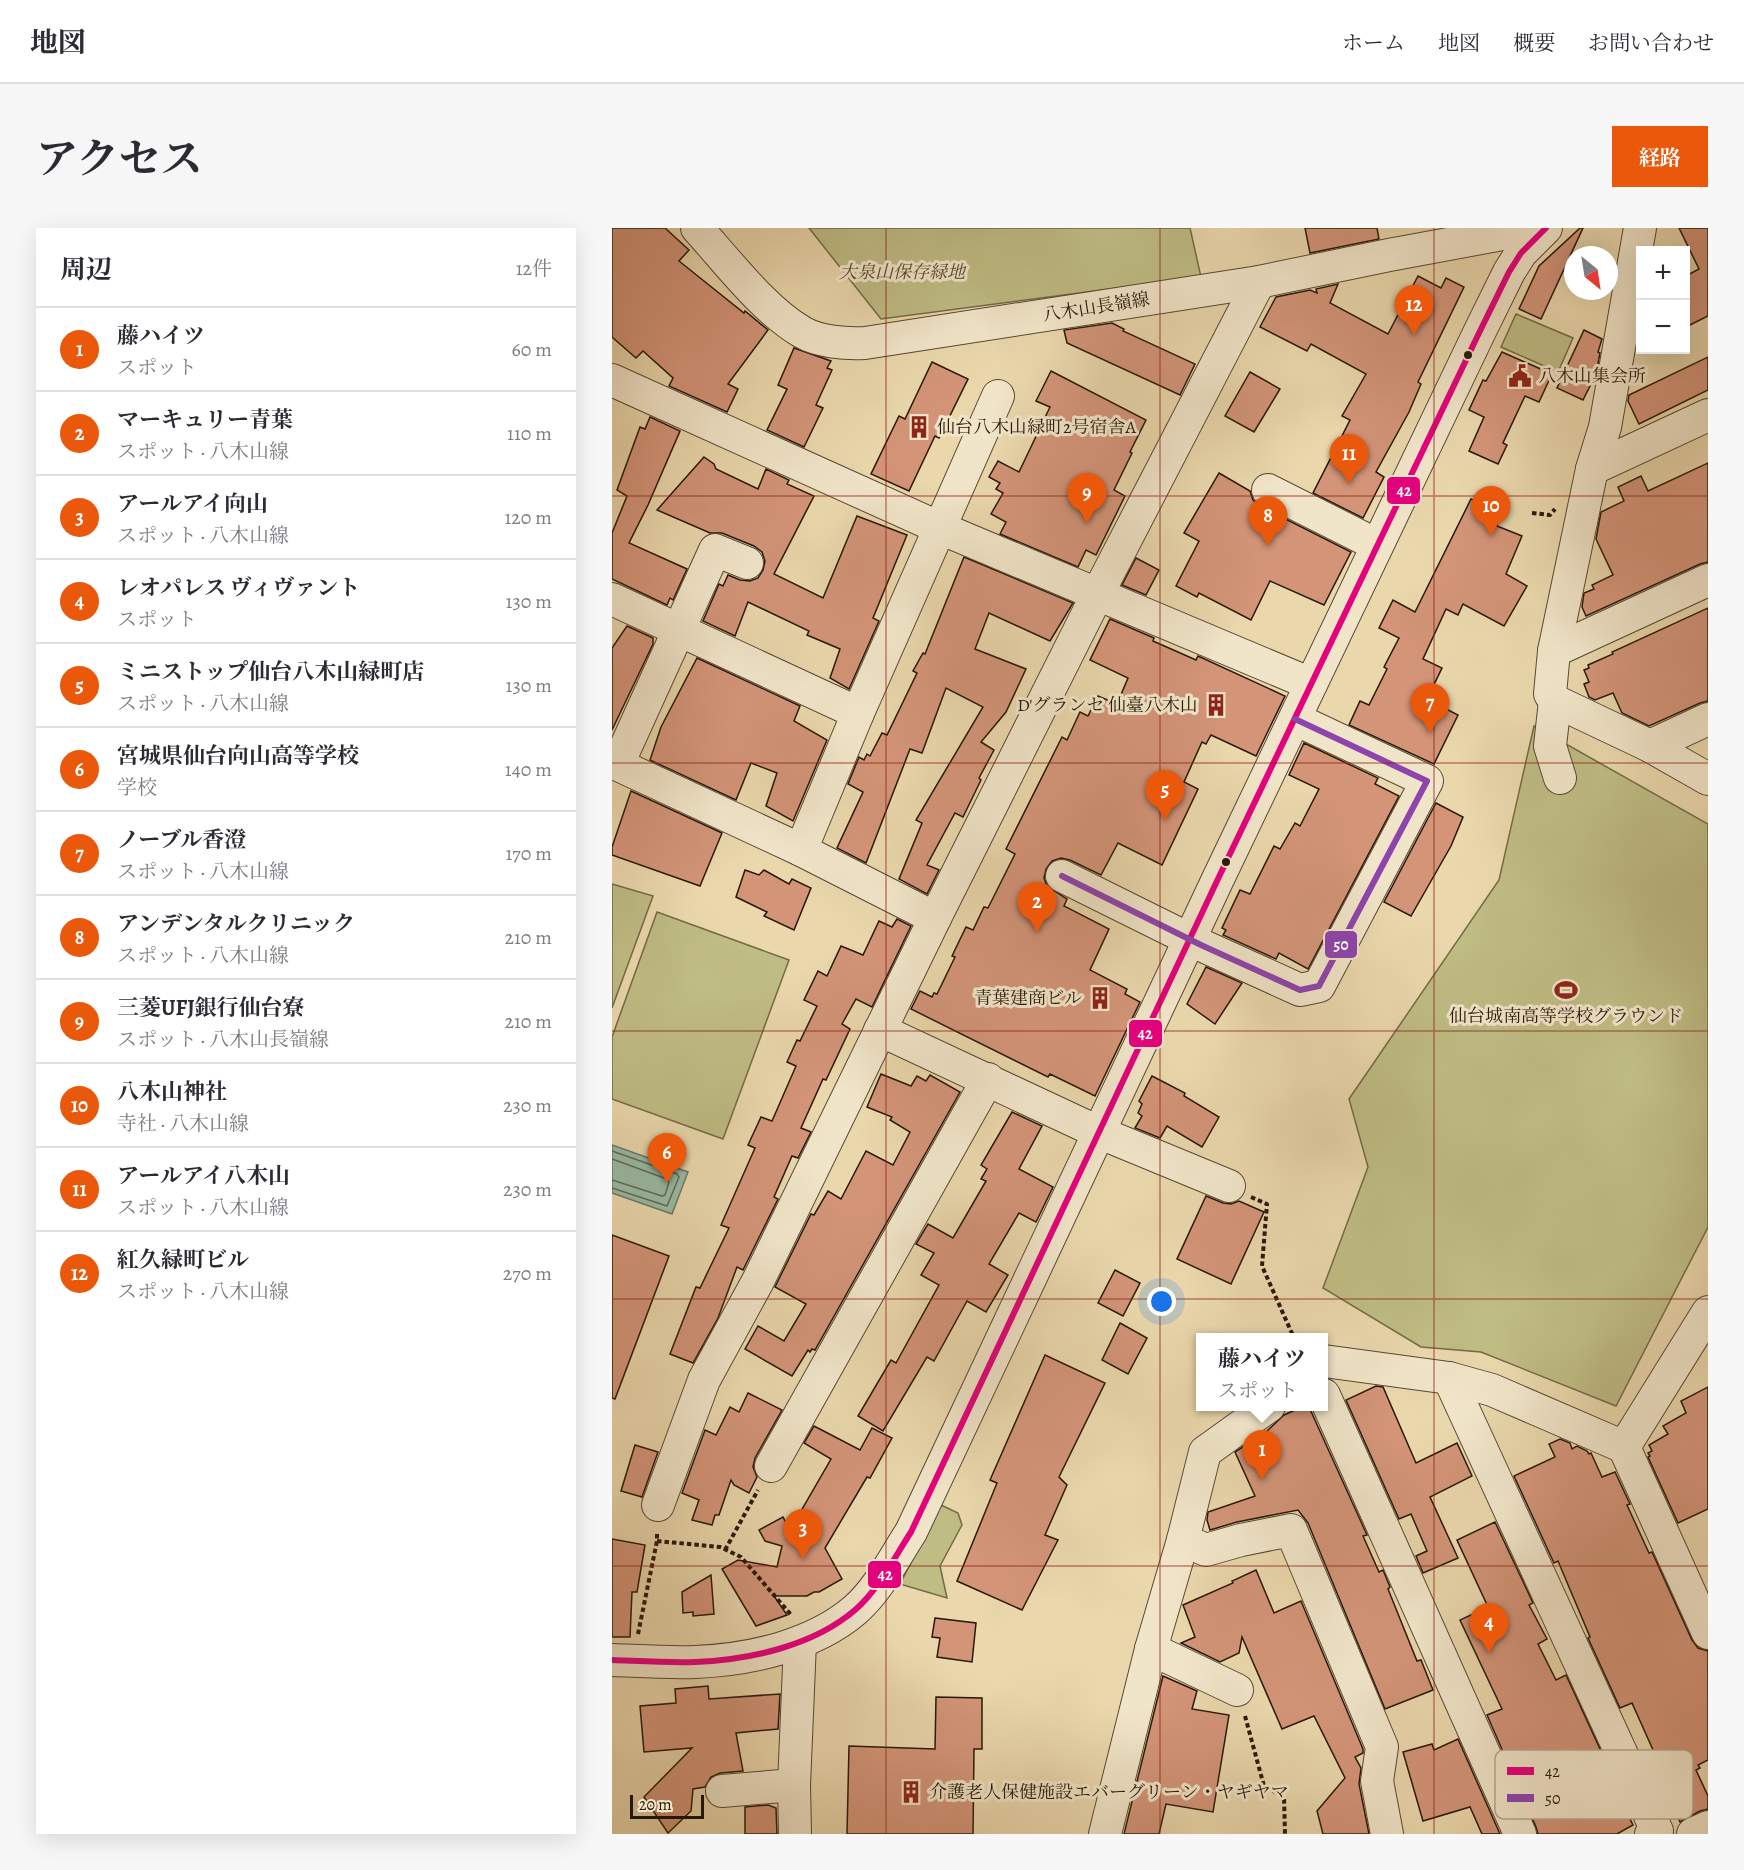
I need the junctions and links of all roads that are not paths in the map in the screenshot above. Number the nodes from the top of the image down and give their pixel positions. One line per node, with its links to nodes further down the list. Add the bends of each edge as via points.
1 (696, 228): 6 (street, 八木山長嶺線, via 771,308 803,333 842,344)
2 (1546, 228): 13 (street, via 1521,253 1509,272)
3 (1640, 228): 10 (street, via 1605,427)
4 (1521, 229): 5 (street, 八木山長嶺線)
5 (1387, 241): 6 (street, 八木山長嶺線)
6 (1259, 282): 16 (street)
7 (612, 380): 12 (street)
8 (998, 396): 12 (street)
9 (1708, 415): 10 (street)
10 (1592, 469): 19 (street)
11 (1269, 490): 13 (street)
12 (940, 528): 16 (street); 22 (street)
13 (1377, 545): 20 (street)
14 (747, 562): 18 (street, via 716,550)
15 (1708, 580): 19 (street)
16 (1097, 595): 20 (street); 31 (street)
17 (612, 599): 18 (street)
18 (678, 630): 22 (street); 26 (street)
19 (1554, 651): 21 (street, via 1550,694)
20 (1311, 684): 23 (street)
21 (1555, 701): 25 (street); 27 (street, via 1550,746)
22 (858, 713): 29 (street)
23 (1295, 719): 32 (street); 32 (street, via 1427,781 1319,986 1300,990)
24 (1708, 719): 25 (street)
25 (1650, 747): 28 (street)
26 (615, 763): 29 (street)
27 (1560, 778)
28 (1708, 779)
29 (801, 850): 31 (street)
30 (1062, 876): 32 (street)
31 (935, 918): 33 (street)
32 (1190, 939): 35 (street)
33 (880, 1030): 34 (street); 44 (street, via 758,1281 704,1380)
34 (988, 1078): 35 (street); 43 (street)
35 (1098, 1132): 36 (street); 47 (street, via 911,1532 878,1584 855,1610)
36 (1229, 1186)
37 (1708, 1312): 42 (street)
38 (1328, 1362): 39 (street)
39 (1449, 1378): 42 (street, via 1492,1390); 51 (street)
40 (1328, 1406): 52 (street)
41 (1263, 1411): 45 (street, via 1205,1452)
42 (1624, 1447): 46 (street)
43 (771, 1466)
44 (657, 1504)
45 (1183, 1540): 48 (street); 61 (street, via 1206,1551 1291,1530 1382,1747 1377,1781)
46 (1708, 1633)
47 (805, 1639): 49 (street, via 726,1659); 53 (street)
48 (1151, 1649): 50 (street); 60 (street)
49 (622, 1661)
50 (1238, 1689)
51 (1624, 1750)
52 (1495, 1778)
53 (794, 1785): 54 (street); 59 (street)
54 (722, 1791)
55 (1513, 1819): 62 (street)
56 (1656, 1819): 58 (street)
57 (1708, 1827): 63 (street)
58 (1663, 1833)
59 (795, 1834)
60 (1105, 1834)
61 (1387, 1834)
62 (1520, 1834)
63 (1693, 1834)

